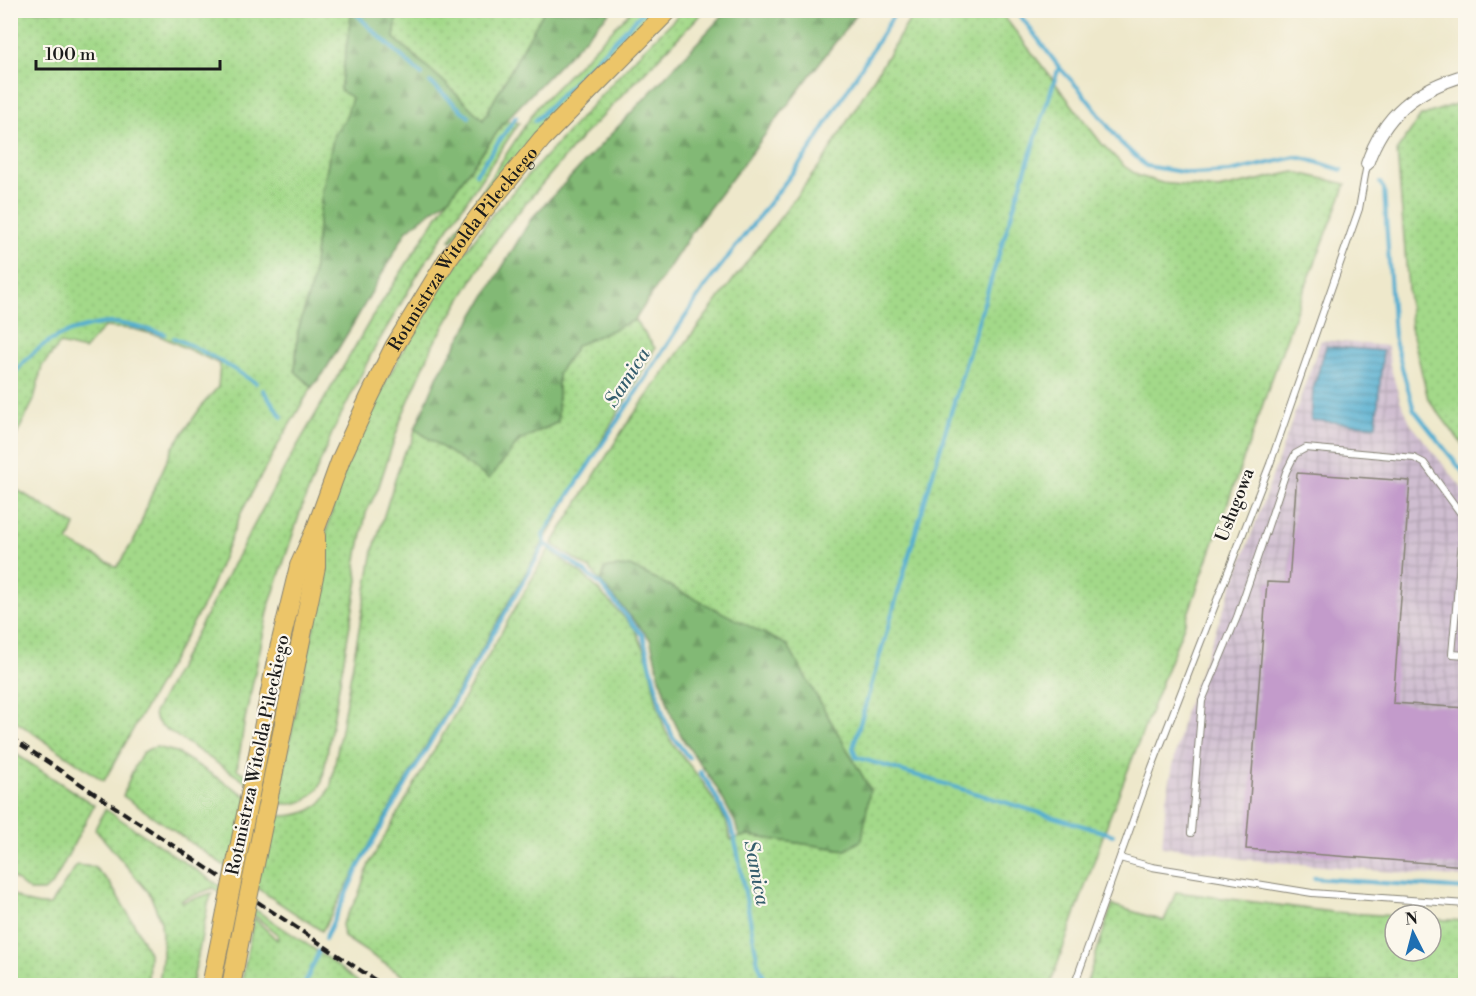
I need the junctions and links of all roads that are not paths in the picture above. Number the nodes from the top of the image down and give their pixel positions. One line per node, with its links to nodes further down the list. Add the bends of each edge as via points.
1 (669, 10): 4 (main road, Rotmistrza Witolda Pileckiego, via 543,139 447,260 394,347 369,398)
2 (1466, 75): 3 (street, Usługowa, via 1430,87 1412,98 1381,133)
3 (1367, 164): 7 (lane, Usługowa, via 1359,209 1274,453)
4 (316, 528): 9 (main road, Rotmistrza Witolda Pileckiego, bridge, via 299,566 276,661); 10 (main road, Rotmistrza Witolda Pileckiego, bridge, via 316,567)
5 (1466, 655): 6 (lane, via 1452,654 1464,518 1424,463 1414,458 1306,448 1295,453 1202,701)
6 (1191, 833)
7 (1120, 858): 8 (lane, via 1152,867 1312,893); 11 (lane, Usługowa)
8 (1466, 904)
9 (211, 986)
10 (231, 986)
11 (1074, 986)

